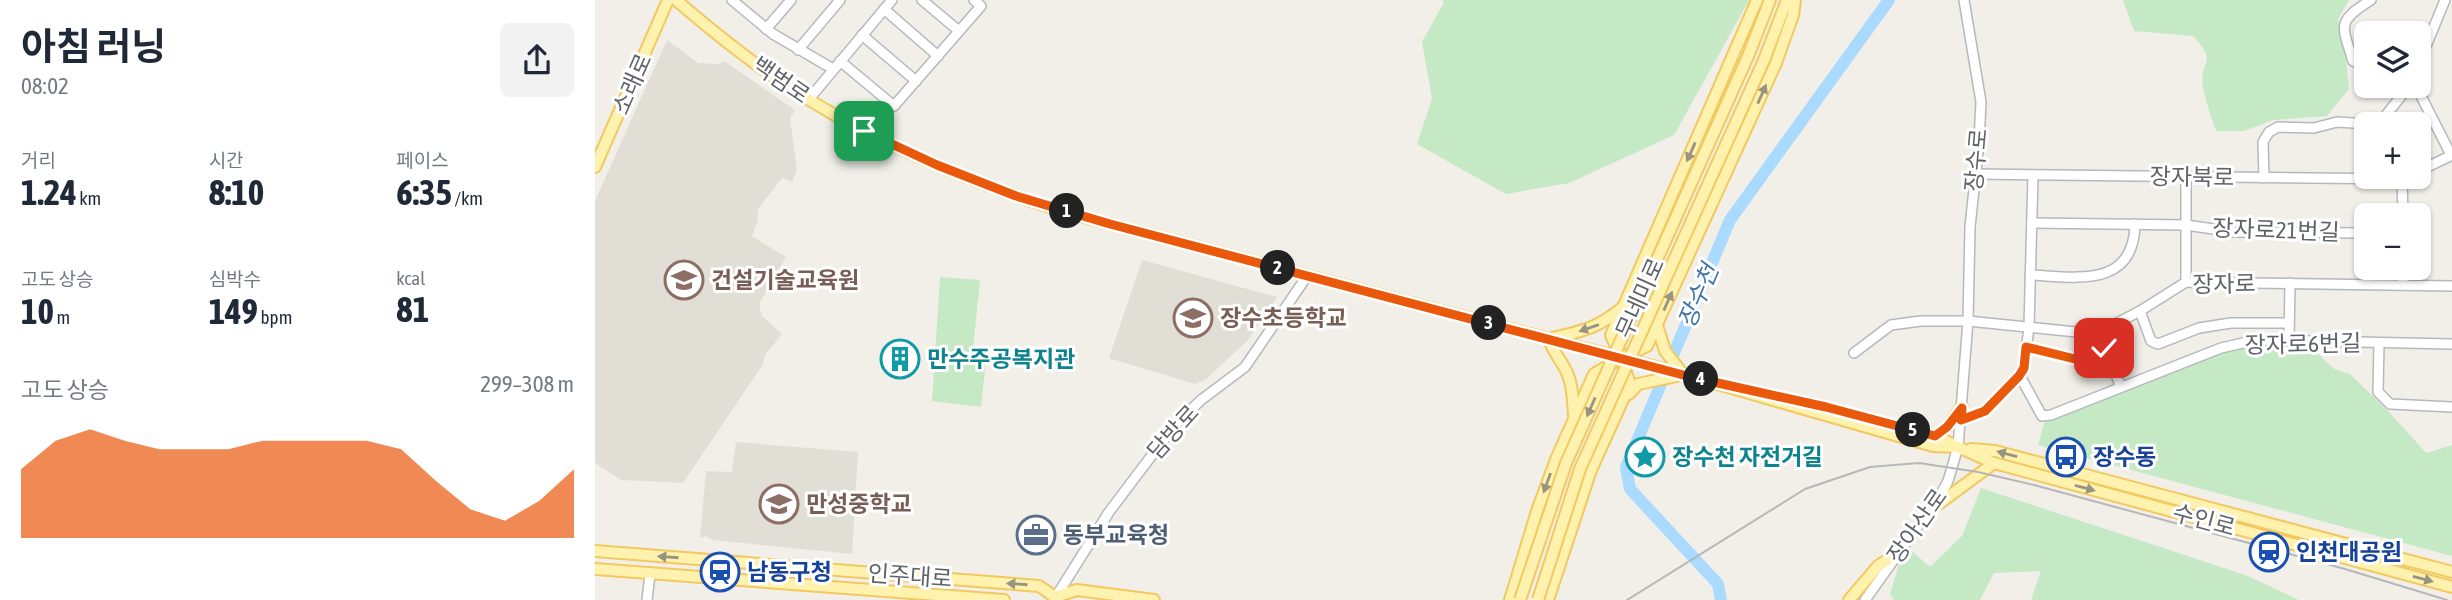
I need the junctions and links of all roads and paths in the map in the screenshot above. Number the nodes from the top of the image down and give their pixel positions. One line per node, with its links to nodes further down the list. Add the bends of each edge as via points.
1 (668, 0): 33 (main road, 소래로)
2 (676, 0): 28 (main road, 백범로, via 723,40)
3 (791, 0): 17 (street)
4 (840, 0): 21 (street)
5 (892, 0): 16 (street)
6 (922, 0): 18 (street)
7 (1758, 0): 50 (main road, one-way to 50)
8 (1770, 0): 90 (main road, 무네미로, one-way to 90, bridge, via 1566,463)
9 (1787, 0): 91 (main road, 무네미로, bridge, via 1764,61 1580,469)
10 (1795, 0): 54 (main road, one-way to 10, via 1776,63)
11 (1964, 0): 34 (street, 장수로, via 1981,102)
12 (2371, 0): 23 (street, via 2349,14 2343,28)
13 (2445, 0): 19 (street)
14 (738, 2): 17 (street)
15 (977, 3): 18 (street)
16 (884, 9): 20 (street); 22 (street)
17 (766, 29): 21 (street)
18 (959, 31): 22 (street)
19 (2431, 34)
20 (862, 35): 24 (street); 25 (street)
21 (798, 50): 24 (street)
22 (938, 55): 25 (street)
23 (2354, 61)
24 (836, 64): 25 (street, via 894,106); 28 (street)
25 (916, 81)
26 (2400, 98): 29 (street)
27 (2422, 98): 31 (street)
28 (809, 99): 44 (main road, 백범로, via 864,131 1016,196)
29 (2388, 112)
30 (2354, 123): 38 (street, via 2278,127 2269,132 2263,142)
31 (2451, 155): 32 (street)
32 (2431, 165)
33 (595, 167)
34 (1975, 174): 35 (street, 장자북로); 52 (street, 장수로)
35 (2033, 175): 36 (street, 장자북로); 39 (street)
36 (2186, 177): 38 (street, 장자북로); 41 (street, 장자로21번길)
37 (2354, 177): 38 (street, 장자북로)
38 (2264, 178)
39 (2032, 223): 40 (street); 43 (street)
40 (2135, 224): 41 (street); 43 (street, via 2130,253 2122,263 2095,277)
41 (2186, 225): 42 (street, 장자로21번길, via 2234,232); 46 (street, 장자로21번길)
42 (2354, 233)
43 (2030, 275): 55 (street)
44 (1307, 276): 57 (main road, 백범로); 84 (street, 담방로, via 1245,367 1174,426 1109,512)
45 (2403, 280): 48 (street)
46 (2186, 282): 47 (street, 장자로); 51 (street, 장자로)
47 (2290, 283): 48 (street, 장자로); 53 (street)
48 (2403, 284): 49 (street, 장자로)
49 (2452, 286)
50 (1624, 306): 57 (main road, one-way to 57, via 1591,329); 64 (main road, via 1611,335)
51 (2140, 311): 53 (street, via 2151,341 2158,344 2199,328); 56 (street, 장자로)
52 (1968, 321): 55 (street); 63 (street, via 1891,325); 70 (street, 장수로)
53 (2289, 323): 58 (street)
54 (1657, 324): 64 (main road, via 1647,346); 65 (main road, via 1665,351)
55 (2029, 327): 56 (street); 61 (street)
56 (2098, 333): 62 (street)
57 (1549, 339): 64 (main road, 백범로); 71 (main road, via 1567,372)
58 (2289, 341): 59 (street, 장자로6번길); 67 (street, 장자로6번길, via 2256,340 2221,348)
59 (2379, 343): 60 (street, 장자로6번길); 69 (street, 장자로6번길, via 2378,392 2390,404)
60 (2452, 344)
61 (2026, 347): 62 (street, via 2075,359); 66 (street)
62 (2104, 348): 67 (street)
63 (1854, 353)
64 (1621, 358): 65 (main road, 수인로); 68 (main road, via 1630,384); 71 (main road, via 1594,374)
65 (1687, 376): 68 (main road, via 1638,384); 73 (main road, 수인로); 74 (main road, 수인로, via 1933,446)
66 (2019, 376): 67 (street, 장자로6번길, via 2042,416); 72 (street, via 1985,411)
67 (2121, 387)
68 (1622, 402): 92 (main road, via 1591,470)
69 (2452, 407)
70 (1962, 408): 72 (street, 장수로); 73 (main road)
71 (1574, 419): 89 (main road, one-way to 89, via 1537,510)
72 (1961, 420): 74 (street, 장수로)
73 (1935, 436): 74 (main road, 수인로)
74 (1958, 447): 75 (main road, 수인로); 76 (street, 장아산로, via 1948,481); 80 (main road, 수인로, one-way to 74, via 1995,451)
75 (1994, 463): 76 (main road); 82 (main road, 수인로, one-way to 82)
76 (1929, 511): 78 (street, 장아산로)
77 (595, 551): 84 (main road, 인주대로, one-way to 77, via 1039,586)
78 (1901, 551): 93 (main road, via 1878,566); 94 (street, 장아산로)
79 (595, 569): 81 (main road, 인주대로)
80 (2452, 572)
81 (650, 573): 83 (main road, 인주대로); 85 (street)
82 (2452, 587)
83 (924, 597): 86 (main road, 인주대로)
84 (1056, 599): 87 (main road); 88 (main road, via 1077,590)
85 (647, 600)
86 (1004, 600)
87 (1042, 600)
88 (1154, 600)
89 (1510, 600)
90 (1520, 600)
91 (1538, 600)
92 (1548, 600)
93 (1849, 600)
94 (1865, 600)

